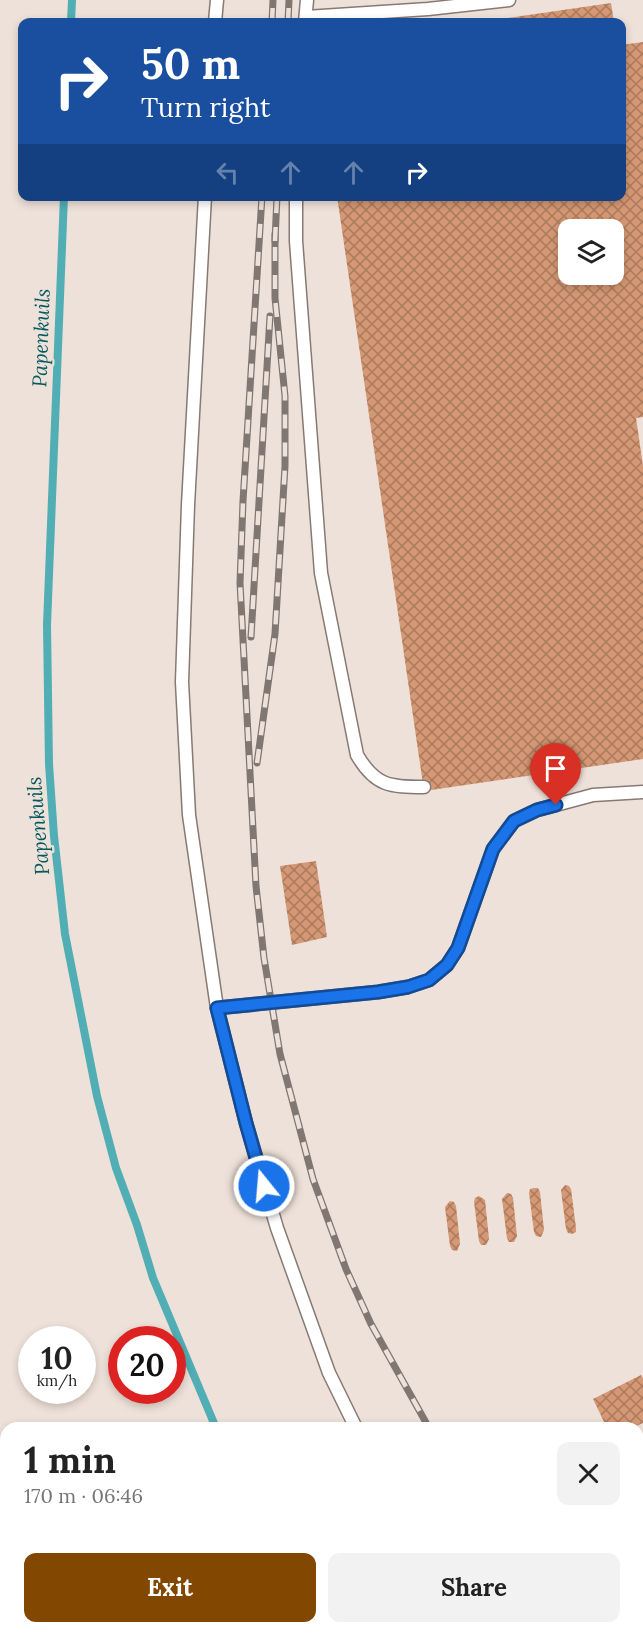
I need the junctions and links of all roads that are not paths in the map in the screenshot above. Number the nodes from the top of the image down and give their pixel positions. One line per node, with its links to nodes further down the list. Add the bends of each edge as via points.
1 (216, 0): 4 (lane)
2 (307, 0): 5 (lane)
3 (509, 0): 6 (lane)
4 (215, 18)
5 (305, 18)
6 (327, 18)
7 (205, 201): 11 (lane, via 182,681 189,815)
8 (296, 201): 9 (lane, via 321,573 357,755 366,771 380,782 395,787)
9 (423, 787)
10 (643, 792): 11 (lane, via 593,795 537,810 514,821 493,849 458,948 447,965 429,980 378,992)
11 (217, 1008): 12 (lane, via 277,1228 329,1373)
12 (353, 1422)

